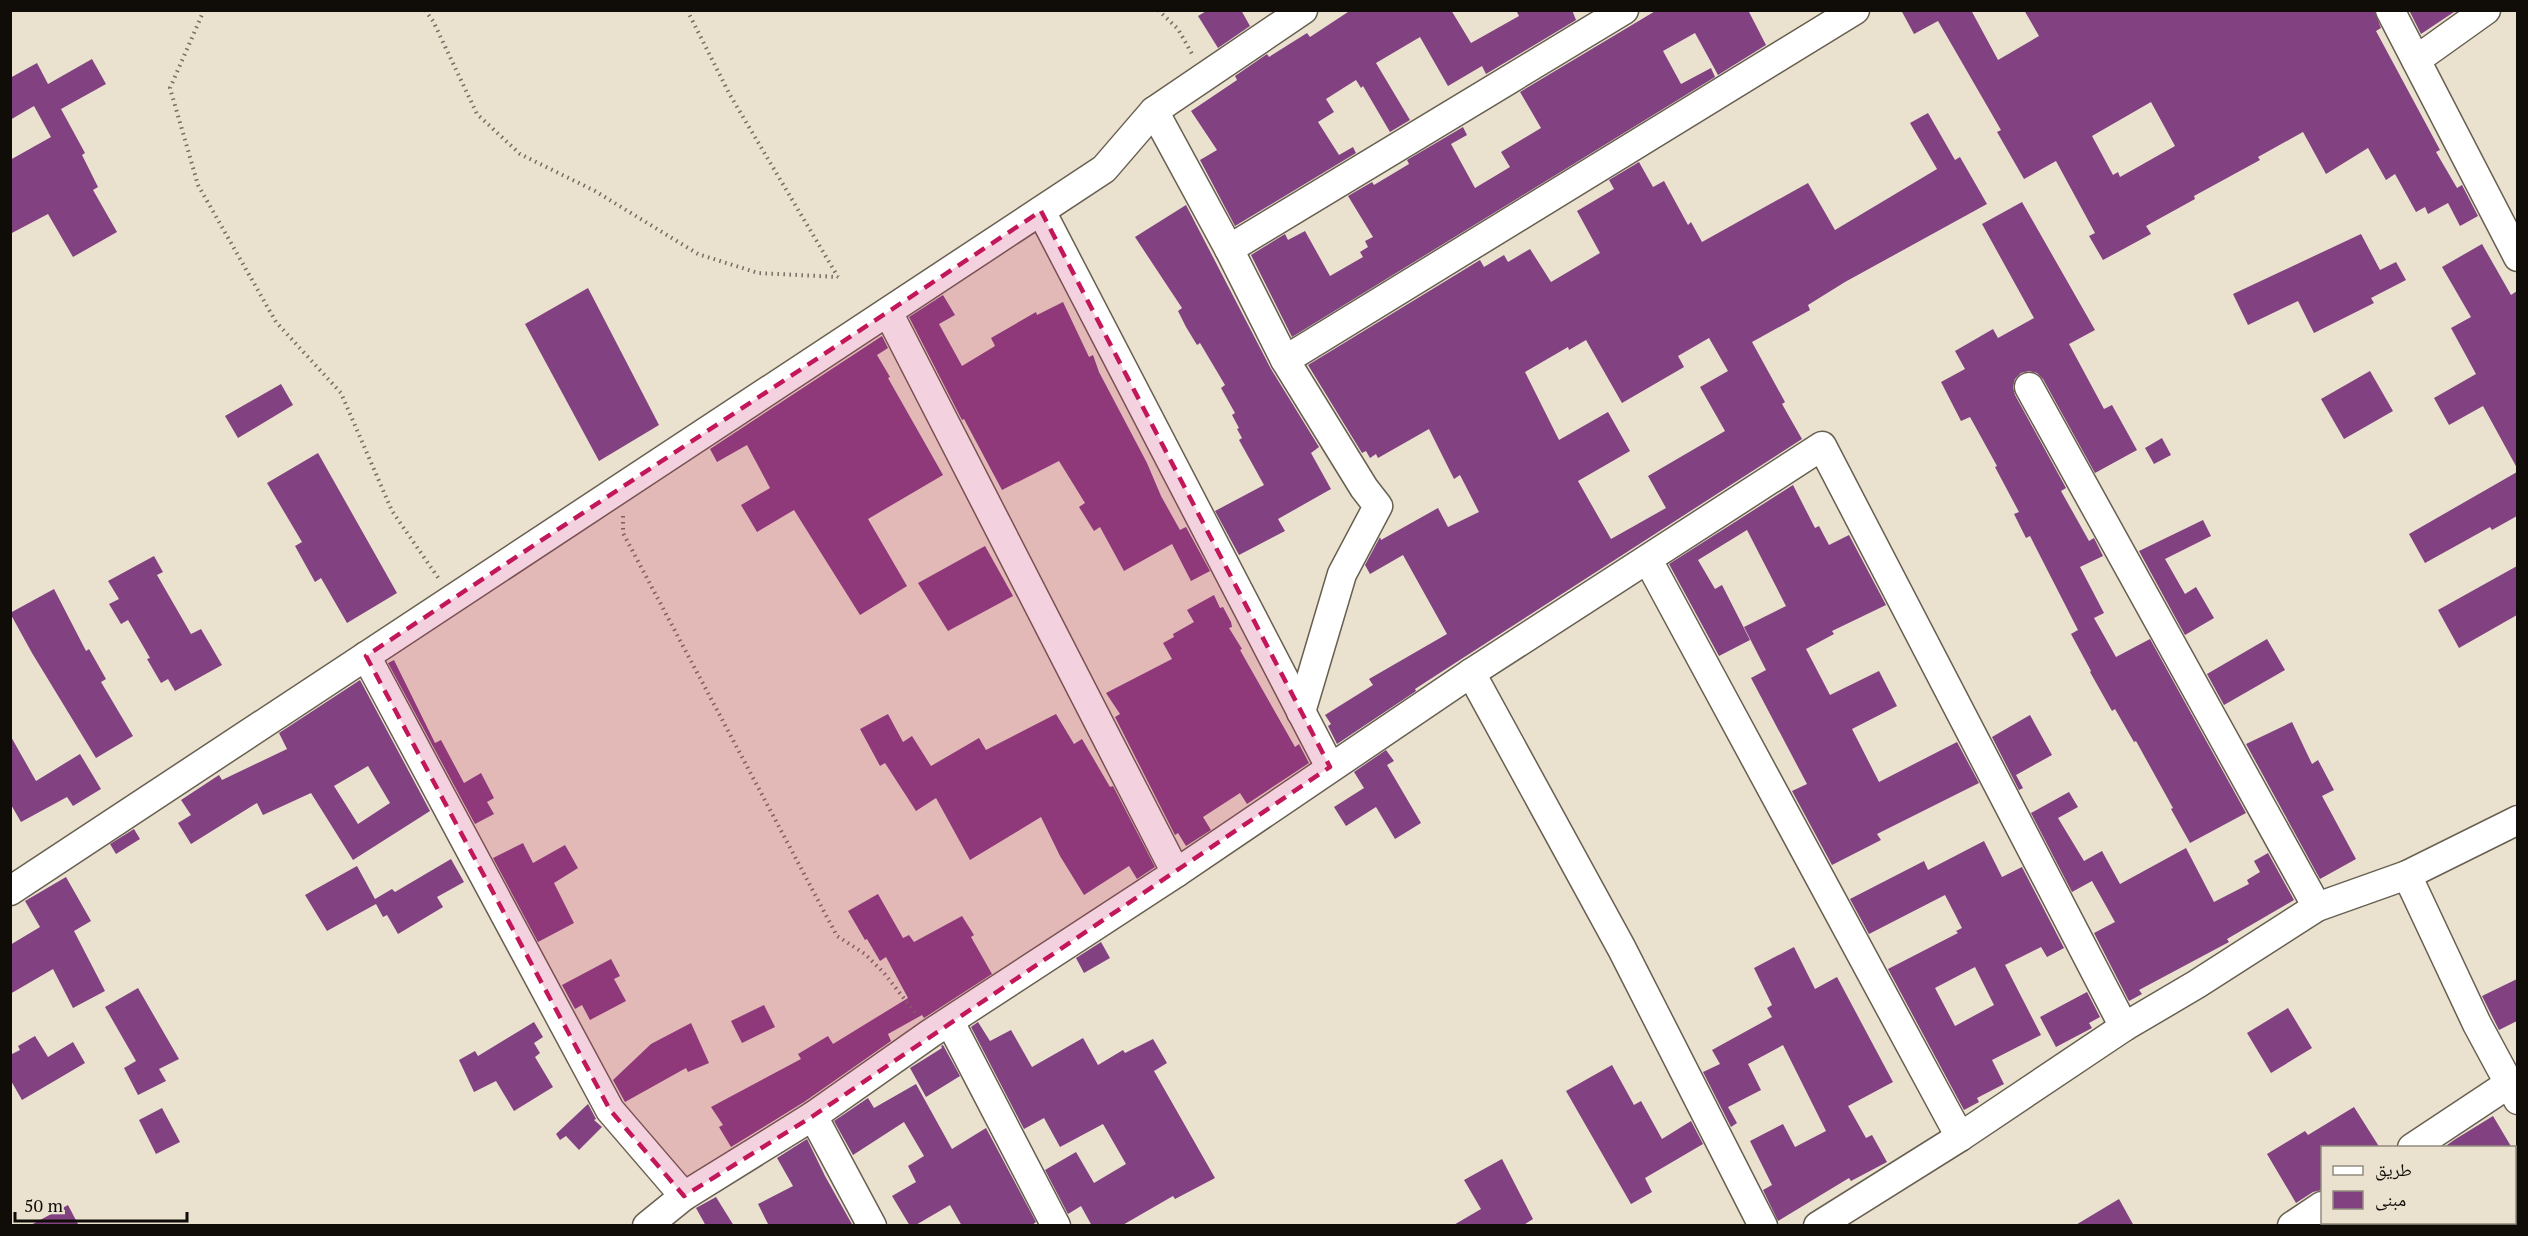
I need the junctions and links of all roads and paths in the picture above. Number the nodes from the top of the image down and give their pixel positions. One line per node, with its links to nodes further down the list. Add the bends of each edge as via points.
1 (204, 10): 21 (path, via 170,88 198,185 276,322 341,393 392,511)
2 (425, 10): 3 (path, via 477,114 520,154 595,191 698,254 758,273 838,277 730,95)
3 (687, 10)
4 (1158, 10): 11 (path, via 1178,29)
5 (1303, 10): 11 (street)
6 (1624, 10): 14 (street)
7 (1855, 10): 17 (street)
8 (2390, 10): 10 (street)
9 (2486, 10): 10 (street)
10 (2416, 60): 15 (street)
11 (1205, 77): 12 (street)
12 (1154, 111): 13 (street, via 1104,169); 14 (street)
13 (1041, 211): 16 (street); 24 (street)
14 (1229, 249): 17 (street)
15 (2517, 257)
16 (888, 312): 19 (street); 27 (street)
17 (1285, 360): 24 (street, via 1378,506 1342,574)
18 (2029, 387): 30 (street)
19 (620, 489): 21 (street); 32 (path, via 623,533 837,936 865,954)
20 (1648, 560): 23 (street); 31 (street, via 1822,446); 35 (street)
21 (453, 599): 22 (street)
22 (366, 656): 29 (street); 37 (street, via 610,1110)
23 (1471, 673): 25 (street); 42 (street, via 1622,949)
24 (1301, 712): 25 (street)
25 (1330, 767): 27 (street)
26 (2517, 820): 28 (street)
27 (1176, 873): 32 (street)
28 (2406, 875): 30 (street); 33 (street)
29 (10, 891)
30 (2317, 907): 31 (street)
31 (2124, 1027): 35 (street)
32 (941, 1028): 34 (street); 41 (street)
33 (2512, 1092): 36 (street)
34 (813, 1116): 37 (street); 40 (street)
35 (1960, 1137): 43 (street)
36 (2416, 1146)
37 (684, 1196): 39 (street)
38 (2321, 1207): 44 (street)
39 (647, 1226)
40 (872, 1226)
41 (1056, 1226)
42 (1763, 1226)
43 (1818, 1226)
44 (2292, 1226)

